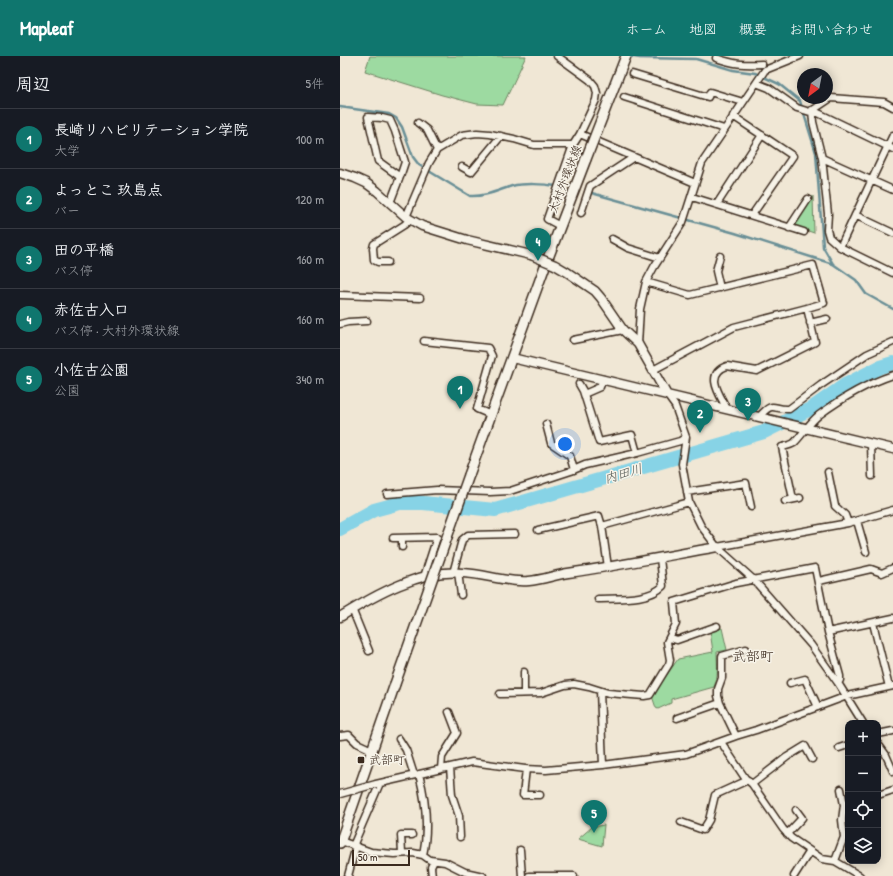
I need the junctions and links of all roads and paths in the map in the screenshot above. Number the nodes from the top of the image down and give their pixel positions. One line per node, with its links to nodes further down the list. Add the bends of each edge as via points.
1 (557, 56): 16 (street, via 595,86 596,100)
2 (626, 56): 39 (main road, 大村外環状線, bridge)
3 (762, 56): 6 (street)
4 (800, 56): 8 (street)
5 (716, 58): 6 (street, via 735,64)
6 (762, 64): 8 (street)
7 (632, 74): 10 (street, via 708,97 710,92)
8 (761, 77): 10 (street); 12 (street, via 769,88 797,108)
9 (624, 97): 15 (street)
10 (743, 102): 13 (street)
11 (893, 107): 12 (street, via 884,102 831,98)
12 (811, 111): 21 (street); 24 (street)
13 (733, 116): 15 (street); 17 (street)
14 (418, 124): 22 (street, via 427,130)
15 (724, 129): 29 (street, via 702,163)
16 (580, 134): 20 (street); 23 (street)
17 (762, 135): 34 (street); 36 (street, via 793,156)
18 (502, 136): 20 (street, via 534,145); 22 (street, via 477,133 462,135); 25 (street, via 472,172)
19 (893, 136): 21 (street)
20 (574, 145): 39 (street, via 547,219)
21 (890, 147): 28 (street)
22 (437, 150): 38 (street, via 429,163)
23 (634, 157): 29 (street); 35 (street, via 590,186)
24 (822, 158): 28 (street); 44 (street, via 828,214 827,230 829,237)
25 (462, 167)
26 (340, 171): 33 (street, via 366,183)
27 (400, 177): 27 (street, via 405,162 390,120 368,117 378,161); 33 (street)
28 (872, 180): 30 (street); 37 (street)
29 (695, 183): 31 (street)
30 (893, 190)
31 (692, 197): 34 (street); 46 (street, via 683,222)
32 (808, 199): 40 (street)
33 (390, 202): 38 (street)
34 (717, 204): 36 (street)
35 (581, 213)
36 (752, 215): 40 (street)
37 (855, 215): 42 (street); 44 (street)
38 (408, 218): 47 (street, via 404,225 374,244 372,248 374,260); 58 (street, bridge, via 422,226 531,255 555,265 595,291)
39 (560, 226): 63 (main road, 大村外環状線)
40 (789, 228): 41 (street)
41 (804, 232)
42 (893, 233)
43 (612, 239): 46 (street, via 628,248)
44 (840, 247): 48 (street)
45 (720, 256): 50 (street, via 716,270)
46 (660, 258): 49 (street)
47 (388, 262)
48 (893, 273)
49 (646, 282): 50 (street, via 690,295); 62 (street, via 640,309)
50 (720, 288): 53 (street, via 814,264 824,303)
51 (340, 295): 52 (street)
52 (420, 298)
53 (807, 308): 56 (street); 64 (street, via 734,327)
54 (827, 319): 56 (street)
55 (367, 321): 57 (street)
56 (810, 323): 70 (street, via 815,342 757,371 732,366 722,367 714,382)
57 (340, 324)
58 (623, 330): 59 (street); 62 (street)
59 (573, 340)
60 (424, 341): 71 (street, via 488,348 492,356 477,409)
61 (893, 342): 72 (street, via 860,359 789,409 768,407)
62 (638, 344): 64 (street)
63 (512, 358): 66 (street); 71 (main road, 大村外環状線)
64 (653, 370): 69 (street)
65 (893, 375): 74 (street, via 852,394 818,416)
66 (603, 379): 68 (street, via 600,387); 69 (street)
67 (579, 384): 68 (street)
68 (584, 394): 78 (street, via 599,442 632,435)
69 (667, 394): 70 (street); 75 (street, via 675,406)
70 (727, 409): 72 (street)
71 (491, 415): 140 (main road, 大村外環状線, bridge)
72 (763, 418): 74 (street)
73 (546, 424): 79 (street, via 551,443 570,456)
74 (806, 428): 76 (street); 85 (street, via 793,444 782,447 784,472)
75 (686, 439): 78 (street); 82 (street, via 682,464)
76 (871, 444): 77 (street); 81 (street)
77 (893, 449)
78 (637, 453): 79 (street)
79 (574, 470): 83 (street, via 510,491 437,490)
80 (828, 472): 91 (street, via 835,506 845,515)
81 (872, 476)
82 (687, 492): 87 (street); 88 (street, via 746,483)
83 (387, 494)
84 (800, 498): 85 (street)
85 (792, 500): 86 (street)
86 (785, 501)
87 (689, 502): 92 (street); 98 (street, via 701,526)
88 (751, 507)
89 (893, 510): 90 (street)
90 (857, 521): 91 (street); 99 (street)
91 (848, 523): 98 (street)
92 (602, 526): 93 (street, via 599,516); 101 (street)
93 (538, 530)
94 (515, 534): 103 (street, via 468,536 462,540)
95 (393, 538): 96 (street)
96 (402, 538): 97 (street); 104 (street, via 438,537)
97 (402, 547)
98 (717, 547): 100 (street); 105 (street)
99 (866, 552)
100 (660, 558): 101 (street); 108 (street, via 663,586 660,589 647,596)
101 (608, 567): 103 (street, via 524,581)
102 (893, 568): 106 (street, via 882,573 871,570)
103 (456, 573): 104 (street); 107 (street)
104 (424, 577): 109 (street, via 414,579)
105 (754, 580): 106 (street, via 815,568); 115 (street, via 674,602 676,624); 120 (street, via 811,645)
106 (819, 581): 114 (street)
107 (461, 595)
108 (598, 599)
109 (352, 609): 110 (street); 117 (street)
110 (340, 617)
111 (893, 618): 112 (street)
112 (873, 623): 114 (street); 121 (street)
113 (717, 626): 115 (street, via 677,640)
114 (828, 632): 120 (street, via 840,676)
115 (670, 638): 122 (street, via 667,642 669,664 650,695 608,694)
116 (746, 649): 126 (street, via 722,656 722,678 718,689)
117 (369, 651)
118 (524, 672): 123 (street)
119 (790, 683): 127 (street, via 805,679)
120 (838, 683): 125 (street)
121 (891, 687): 125 (street)
122 (600, 691): 123 (street, via 574,684 541,693); 142 (street)
123 (524, 693): 124 (street)
124 (500, 694)
125 (847, 696): 127 (street); 130 (street)
126 (720, 703): 129 (street); 134 (street)
127 (818, 707): 134 (street)
128 (449, 712): 144 (street, via 457,733 442,757)
129 (677, 718)
130 (861, 720)
131 (893, 731): 132 (street)
132 (881, 733)
133 (340, 736): 140 (street, via 349,734 357,743)
134 (736, 736): 136 (street)
135 (400, 739): 147 (street)
136 (722, 742): 142 (street, via 686,754); 148 (street)
137 (845, 746): 138 (street)
138 (839, 748)
139 (881, 748): 146 (street)
140 (372, 750): 162 (main road, 大村外環状線)
141 (812, 759): 148 (street, via 805,746)
142 (603, 765): 145 (street)
143 (450, 766): 144 (street); 145 (street, via 472,762); 161 (street, via 452,795 459,816)
144 (441, 769): 147 (street)
145 (526, 770): 153 (street, via 523,794)
146 (893, 770)
147 (417, 774): 149 (street); 167 (street, via 424,794 427,816)
148 (750, 782): 158 (street, via 715,795 709,820 703,830); 159 (street)
149 (378, 783): 152 (street, bridge); 163 (street)
150 (840, 789): 155 (street)
151 (893, 790): 154 (street)
152 (340, 794)
153 (540, 795)
154 (881, 795)
155 (845, 802)
156 (845, 808): 169 (street, via 842,820 844,837)
157 (796, 810): 159 (street, via 802,818)
158 (681, 822)
159 (788, 834): 165 (street)
160 (412, 835): 166 (street, via 402,835)
161 (460, 837)
162 (340, 842): 163 (street)
163 (355, 846): 166 (street, via 371,852); 170 (street)
164 (520, 850): 173 (street)
165 (810, 851): 169 (street, via 822,859); 176 (street)
166 (402, 853): 167 (street)
167 (423, 855): 168 (street)
168 (434, 861): 171 (street, via 431,867); 172 (street, via 445,862 465,872)
169 (835, 861): 177 (street)
170 (348, 876)
171 (432, 876)
172 (483, 876)
173 (522, 876)
174 (529, 876): 175 (street)
175 (574, 876)
176 (794, 876)
177 (860, 876)

